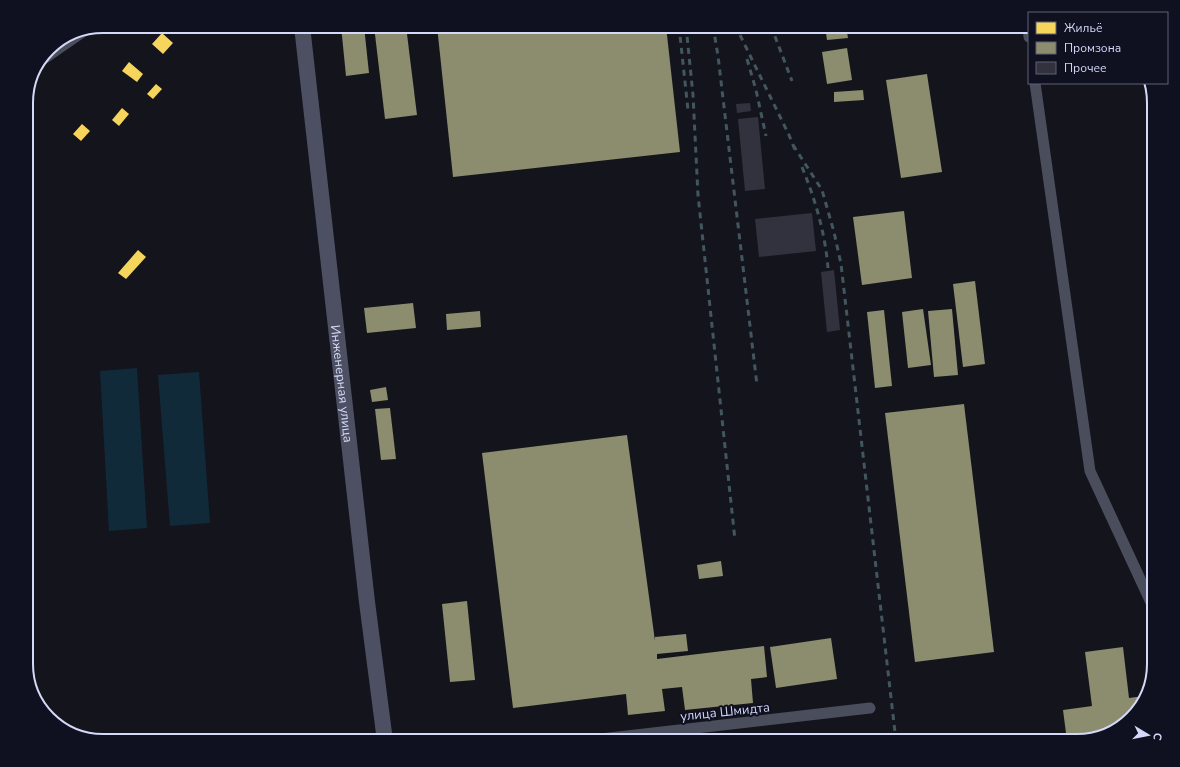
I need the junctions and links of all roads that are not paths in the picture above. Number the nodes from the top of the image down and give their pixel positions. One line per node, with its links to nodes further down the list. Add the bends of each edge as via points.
1 (303, 33): 5 (street, Инженерная улица)
2 (1036, 84): 3 (street, via 1090,471)
3 (1147, 594)
4 (870, 708): 6 (street, улица Шмидта)
5 (384, 734)
6 (644, 734)

